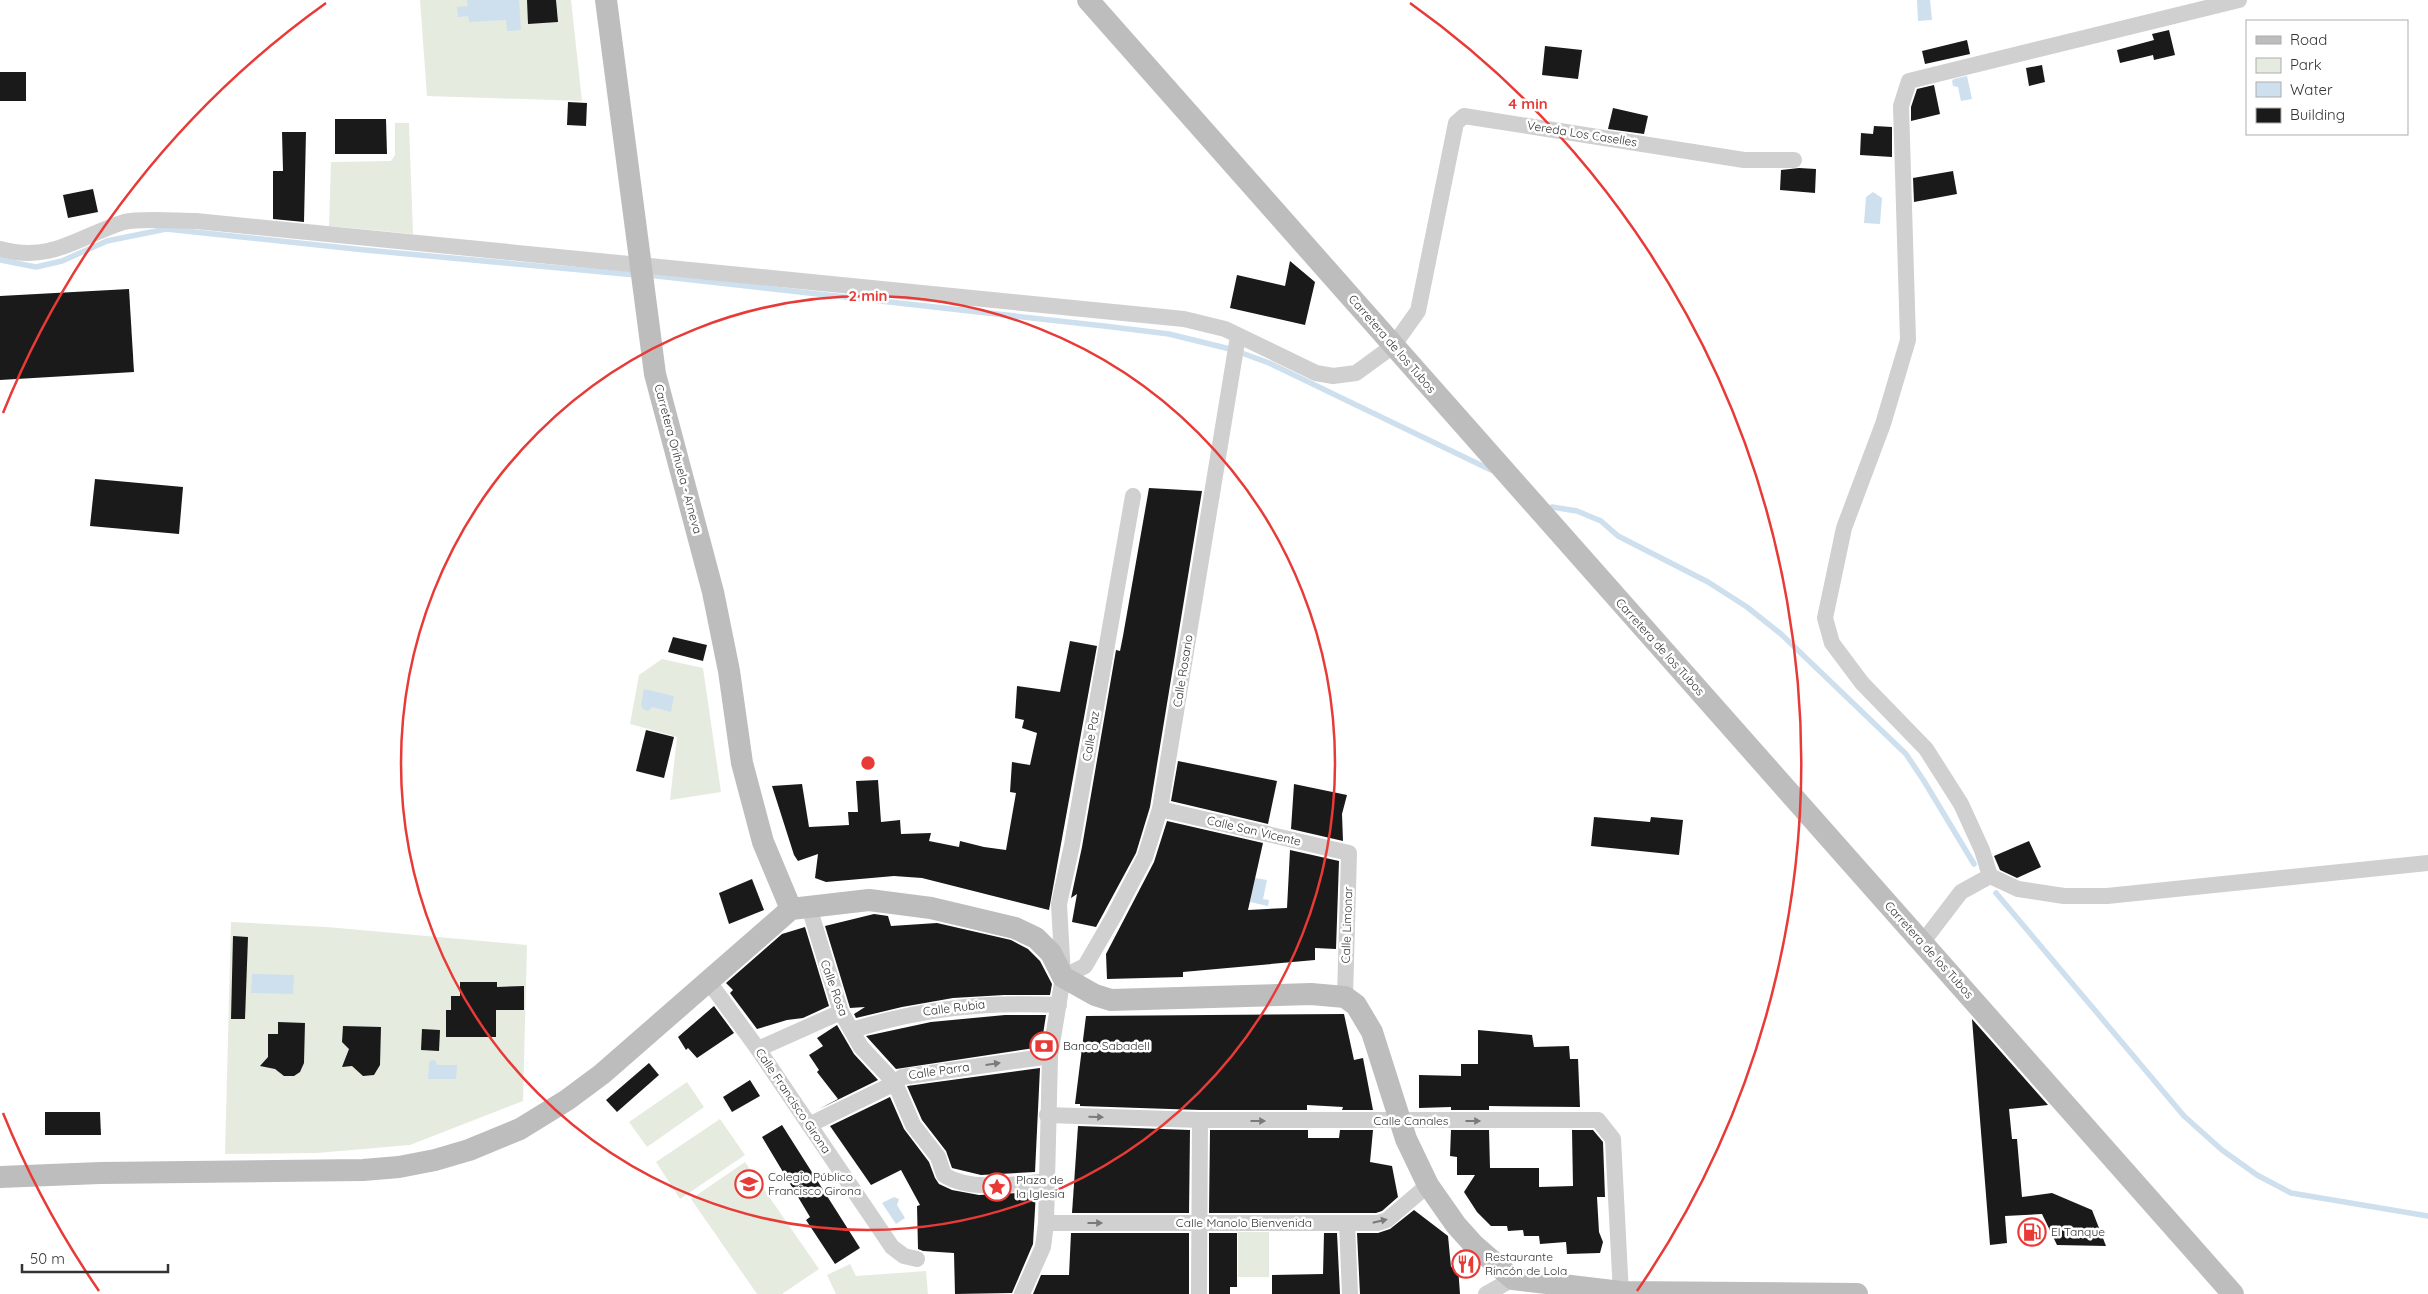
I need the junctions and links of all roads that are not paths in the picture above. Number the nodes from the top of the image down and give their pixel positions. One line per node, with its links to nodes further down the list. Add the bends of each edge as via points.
1 (606, 0): 6 (main road, Carretera Orihuela - Arneva)
2 (1088, 0): 8 (main road, Carretera de los Tubos)
3 (2239, 0): 13 (street, via 1909,81 1901,106 1908,340 1844,528 1825,618 1832,643 1862,683 1931,756 1960,804 1982,850)
4 (1794, 160): 8 (street, Vereda Los Caselles, via 1744,160 1464,116 1456,123 1418,311)
5 (0, 249): 6 (street, via 33,254 53,251 126,222 196,221)
6 (640, 271): 7 (street, via 1184,319 1225,329); 14 (main road, Carretera Orihuela - Arneva, via 655,374 713,592 729,670 742,763 763,842)
7 (1238, 336): 8 (street, via 1316,373 1333,376 1356,373); 10 (street, Calle Rosario)
8 (1393, 346): 15 (main road, Carretera de los Tubos)
9 (1133, 496): 16 (street, Calle Paz, via 1059,904)
10 (1160, 809): 11 (street, Calle San Vicente); 16 (street, Calle Rosario, via 1145,857 1114,916 1085,966)
11 (1349, 853): 18 (street, Calle Limonar)
12 (2428, 863): 13 (street, via 2107,896 2064,896 2018,889)
13 (1990, 876): 15 (street, via 1961,892)
14 (800, 908): 16 (main road, via 869,900 931,908 1016,928 1036,938 1051,953); 17 (main road); 20 (street, Calle Rosa)
15 (1922, 943): 44 (main road, Carretera de los Tubos)
16 (1063, 977): 18 (main road, via 1095,996 1111,1000 1311,994); 19 (street, Calle Paz)
17 (709, 982): 22 (street, Calle Francisco Girona); 29 (main road, via 567,1100 520,1129 435,1160 363,1170)
18 (1345, 997): 27 (main road, via 1356,1005 1372,1032)
19 (1059, 1005): 21 (street, Calle Rubia, via 983,1004 933,1010); 23 (street, Calle Paz)
20 (841, 1012): 21 (street, Calle Rosa); 22 (street)
21 (852, 1030): 24 (street, Calle Rosa, via 861,1047)
22 (758, 1050): 28 (street, Calle Francisco Girona)
23 (1050, 1056): 24 (street, Calle Parra, one-way to 23, via 902,1077); 25 (street, Calle Paz)
24 (895, 1083): 28 (street, Calle Parra); 30 (street, via 913,1125 938,1157 944,1174 990,1186)
25 (1047, 1115): 26 (street, Calle Canales, one-way to 26); 30 (street, Calle Paz)
26 (1200, 1120): 27 (street, Calle Canales, one-way to 27); 33 (street)
27 (1400, 1121): 31 (main road); 37 (street, Calle Canales, one-way to 37, via 1598,1120 1613,1140)
28 (809, 1125): 35 (street, Calle Francisco Girona, via 892,1247 904,1256)
29 (0, 1177)
30 (1047, 1181): 32 (street, Calle Paz)
31 (1428, 1186): 34 (street, Calle Manolo Bienvenida, one-way to 31, via 1387,1220); 36 (main road, via 1474,1245)
32 (1046, 1223): 33 (street, Calle Manolo Bienvenida, one-way to 33); 38 (street, Calle Paz, via 1043,1246)
33 (1199, 1223): 34 (street, Calle Manolo Bienvenida); 39 (street)
34 (1346, 1223): 40 (street)
35 (917, 1259)
36 (1512, 1279): 37 (main road); 41 (street)
37 (1621, 1293): 42 (main road)
38 (1022, 1294)
39 (1199, 1294)
40 (1350, 1294)
41 (1486, 1294)
42 (1784, 1294): 43 (main road)
43 (1857, 1294)
44 (2234, 1294)

